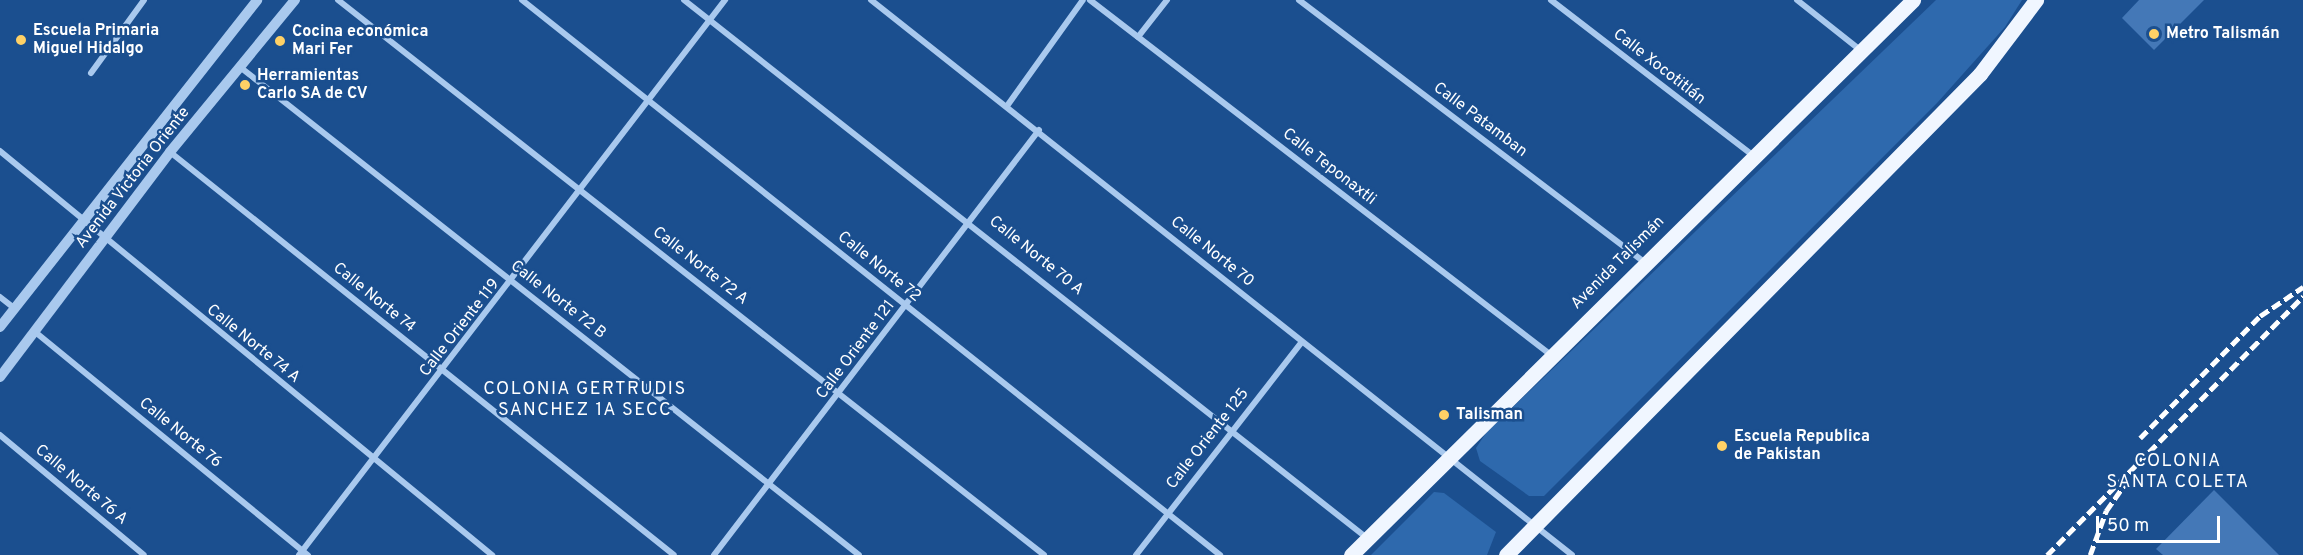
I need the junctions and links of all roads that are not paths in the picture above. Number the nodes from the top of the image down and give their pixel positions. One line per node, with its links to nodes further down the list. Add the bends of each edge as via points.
1 (144, 0): 21 (street)
2 (257, 0): 29 (street, Avenida Victoria Oriente)
3 (295, 0): 20 (street, Avenida Victoria Oriente)
4 (338, 0): 28 (street, Calle Norte 72 A)
5 (522, 0): 22 (street, Calle Norte 72)
6 (684, 0): 17 (street, Calle Norte 70 A)
7 (725, 0): 17 (street, Calle Oriente 119)
8 (871, 0): 23 (street, Calle Norte 70)
9 (1083, 0): 23 (street)
10 (1090, 0): 18 (street, Calle Teponaxtli)
11 (1167, 0): 18 (street)
12 (1299, 0): 32 (street, Calle Patamban)
13 (1551, 0): 27 (street, Calle Xocotitlán)
14 (1797, 0): 19 (street)
15 (1913, 0): 19 (main road, Avenida Talismán)
16 (2036, 0): 50 (main road, via 1980,74)
17 (710, 21): 22 (street, Calle Oriente 119); 30 (street, Calle Norte 70 A)
18 (1138, 37): 40 (street, Calle Teponaxtli)
19 (1860, 50): 27 (main road, Avenida Talismán)
20 (240, 67): 26 (street, Avenida Victoria Oriente); 33 (street, Calle Norte 72 B)
21 (91, 73)
22 (649, 100): 28 (street, Calle Oriente 119); 35 (street, Calle Norte 72)
23 (1007, 106): 24 (street, Calle Norte 70)
24 (1039, 130): 30 (street, Calle Oriente 121); 39 (street, Calle Norte 70)
25 (0, 151): 29 (street, Calle Norte 74 A)
26 (170, 152): 31 (street, Avenida Victoria Oriente); 41 (street, Calle Norte 74)
27 (1752, 155): 32 (main road, Avenida Talismán)
28 (581, 190): 33 (street, Calle Oriente 119); 43 (street, Calle Norte 72 A)
29 (82, 218): 31 (street, Calle Norte 74 A); 36 (street, Avenida Victoria Oriente)
30 (971, 221): 35 (street, Calle Oriente 121); 44 (street, Calle Norte 70 A)
31 (104, 240): 38 (street, Avenida Victoria Oriente); 47 (street, Calle Norte 74 A)
32 (1644, 262): 40 (main road, Avenida Talismán)
33 (513, 281): 41 (street, Calle Oriente 119); 48 (street, Calle Norte 72 B)
34 (0, 297): 36 (street)
35 (906, 306): 43 (street, Calle Oriente 121); 49 (street, Calle Norte 72)
36 (14, 308): 37 (street, Avenida Victoria Oriente)
37 (0, 327)
38 (34, 331): 42 (street, Avenida Victoria Oriente); 52 (street, Calle Norte 76)
39 (1302, 342): 44 (street, Calle Oriente 125); 46 (street, Calle Norte 70)
40 (1551, 356): 46 (main road, Avenida Talismán)
41 (444, 370): 47 (street, Calle Oriente 119); 55 (street, Calle Norte 74)
42 (0, 377)
43 (840, 393): 48 (street, Calle Oriente 121); 58 (street, Calle Norte 72 A)
44 (1232, 429): 49 (street, Calle Oriente 125); 51 (street, Calle Norte 70 A)
45 (0, 435): 53 (street, Calle Norte 76 A)
46 (1450, 456): 50 (street, Calle Norte 70); 51 (main road, Avenida Talismán)
47 (374, 460): 52 (street, Calle Oriente 119); 54 (street, Calle Norte 74 A)
48 (769, 484): 56 (street, Calle Oriente 121); 57 (street, Calle Norte 72 B)
49 (1167, 514): 59 (street, Calle Oriente 125); 60 (street, Calle Norte 72)
50 (1535, 526): 62 (main road); 63 (street, Calle Norte 70)
51 (1367, 538): 61 (main road, Avenida Talismán)
52 (303, 554)
53 (144, 555)
54 (492, 555)
55 (674, 555)
56 (714, 555)
57 (859, 555)
58 (1044, 555)
59 (1136, 555)
60 (1220, 555)
61 (1351, 555)
62 (1506, 555)
63 (1572, 555)

